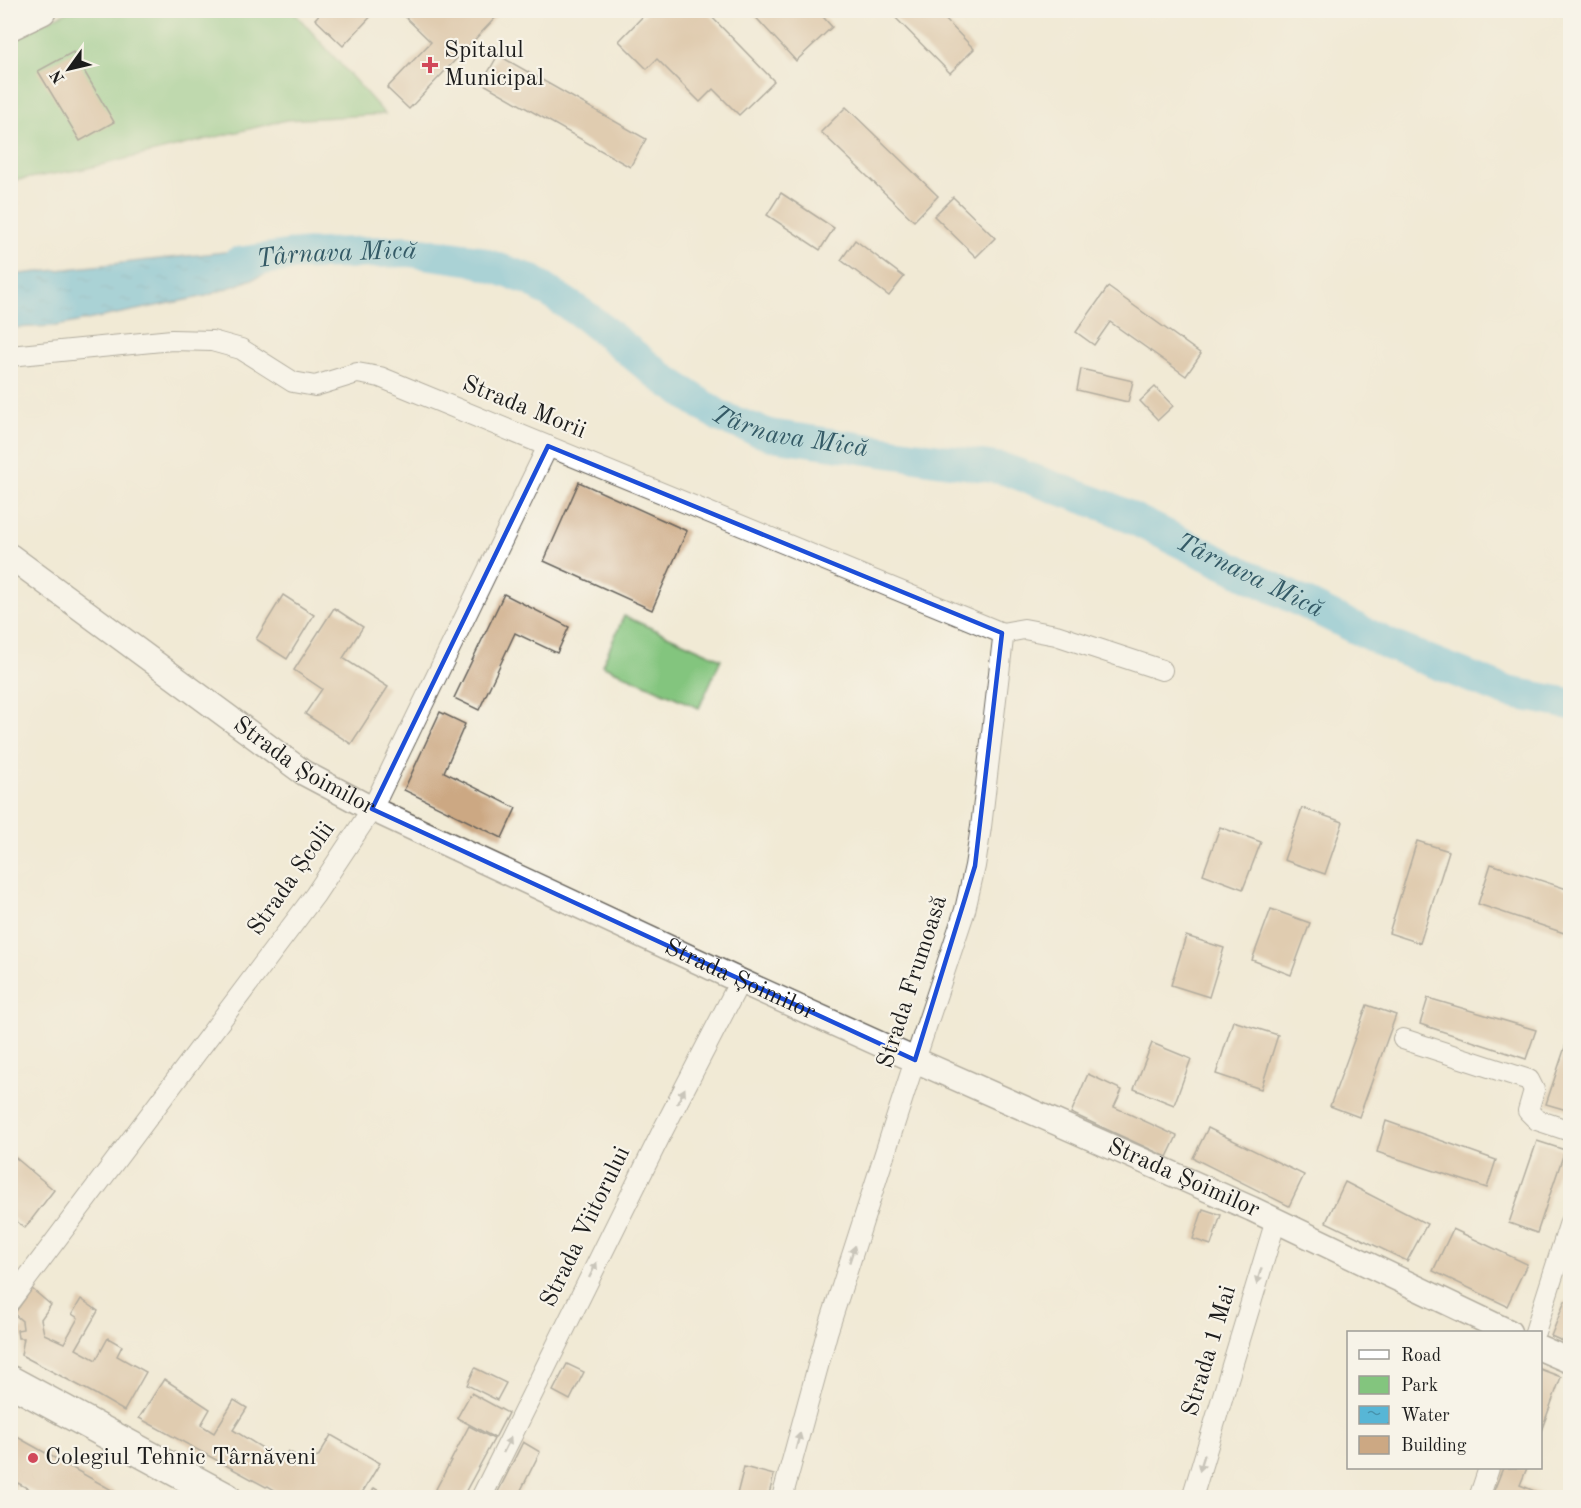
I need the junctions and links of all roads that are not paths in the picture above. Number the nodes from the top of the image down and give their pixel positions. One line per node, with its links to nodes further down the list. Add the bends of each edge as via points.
1 (40, 10): 2 (main road)
2 (10, 26)
3 (10, 356): 4 (street, Strada Morii, via 172,340 212,341 241,350 293,382 315,386 357,374 380,377)
4 (548, 446): 6 (street, Strada Morii); 8 (street, Strada Școlii)
5 (10, 556): 8 (street, Strada Șoimilor, via 304,773)
6 (1002, 633): 7 (street, via 1024,629 1056,636); 11 (street, Strada Frumoasă, via 975,866 965,910)
7 (1162, 670)
8 (372, 809): 9 (street, Strada Șoimilor); 15 (street, Strada Școlii, via 315,895)
9 (740, 981): 11 (street, Strada Șoimilor); 23 (street, Strada Viitorului, one-way to 9)
10 (1403, 1040): 12 (street, via 1529,1080 1534,1090 1528,1111 1537,1120)
11 (915, 1060): 13 (street, Strada Șoimilor); 24 (street, Strada Frumoasă, one-way to 11, via 827,1333)
12 (1570, 1131)
13 (1276, 1220): 16 (street, Strada Șoimilor); 25 (street, Strada 1 Mai, one-way to 25)
14 (1570, 1222): 17 (street)
15 (10, 1301)
16 (1507, 1331)
17 (1535, 1331)
18 (1542, 1349): 19 (street)
19 (1570, 1361)
20 (13, 1387): 22 (main road)
21 (1488, 1469): 26 (street)
22 (226, 1497)
23 (482, 1497)
24 (782, 1497)
25 (1192, 1497)
26 (1479, 1497)

